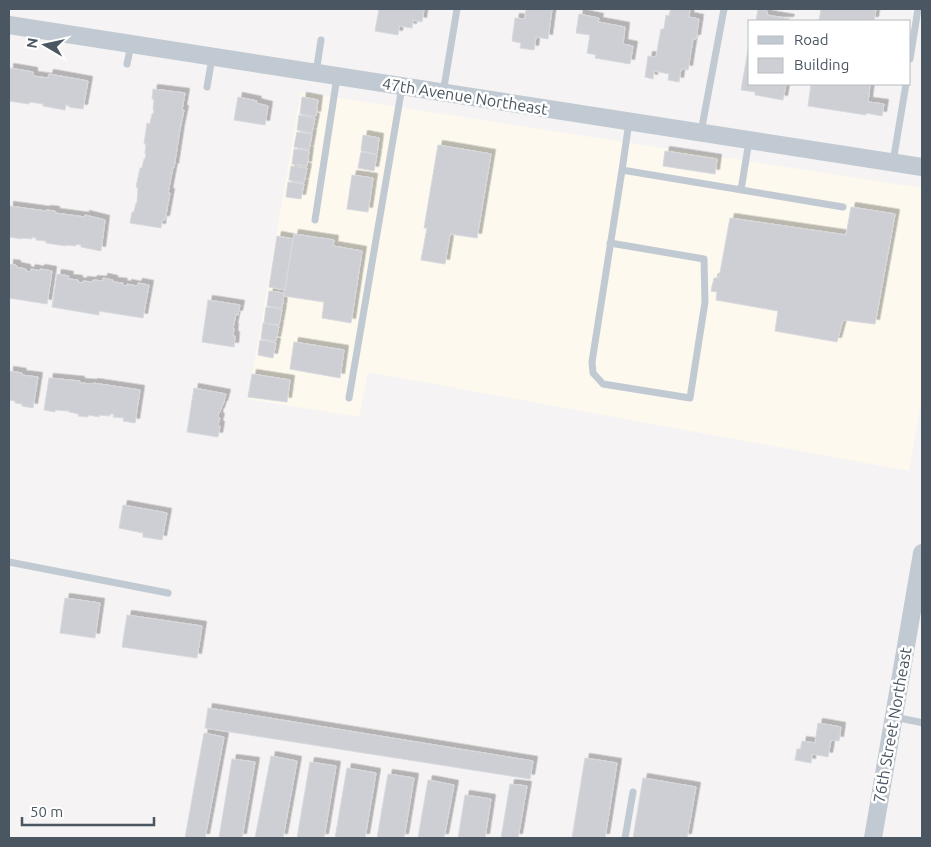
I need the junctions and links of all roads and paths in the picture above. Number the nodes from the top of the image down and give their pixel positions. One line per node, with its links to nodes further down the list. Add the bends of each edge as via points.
1 (457, 9): 15 (lane)
2 (724, 9): 17 (lane)
3 (918, 9): 7 (lane)
4 (9, 25): 6 (street, 47th Avenue Northeast)
5 (321, 40): 10 (lane)
6 (131, 44): 8 (street, 47th Avenue Northeast); 9 (lane)
7 (911, 53)
8 (212, 57): 10 (street, 47th Avenue Northeast); 14 (lane)
9 (127, 64)
10 (316, 73): 11 (street, 47th Avenue Northeast)
11 (337, 76): 13 (street, 47th Avenue Northeast); 24 (lane)
12 (906, 85): 19 (lane)
13 (402, 86): 15 (street, 47th Avenue Northeast); 26 (lane)
14 (207, 87)
15 (443, 93): 16 (street, 47th Avenue Northeast)
16 (630, 122): 17 (street, 47th Avenue Northeast); 21 (lane)
17 (701, 133): 18 (street, 47th Avenue Northeast)
18 (749, 140): 19 (street, 47th Avenue Northeast); 22 (lane)
19 (893, 162): 20 (street, 47th Avenue Northeast)
20 (922, 167)
21 (622, 170): 22 (lane); 25 (lane)
22 (741, 190): 23 (lane)
23 (843, 207)
24 (314, 220)
25 (610, 243): 25 (lane, via 593,373 603,384 690,398 705,302 704,259)
26 (349, 398)
27 (922, 553): 30 (street, 76th Street Northeast, via 913,624)
28 (9, 562): 29 (lane)
29 (168, 593)
30 (894, 717): 31 (lane); 34 (street, 76th Street Northeast)
31 (922, 723)
32 (633, 792): 33 (lane)
33 (626, 838)
34 (873, 838)

